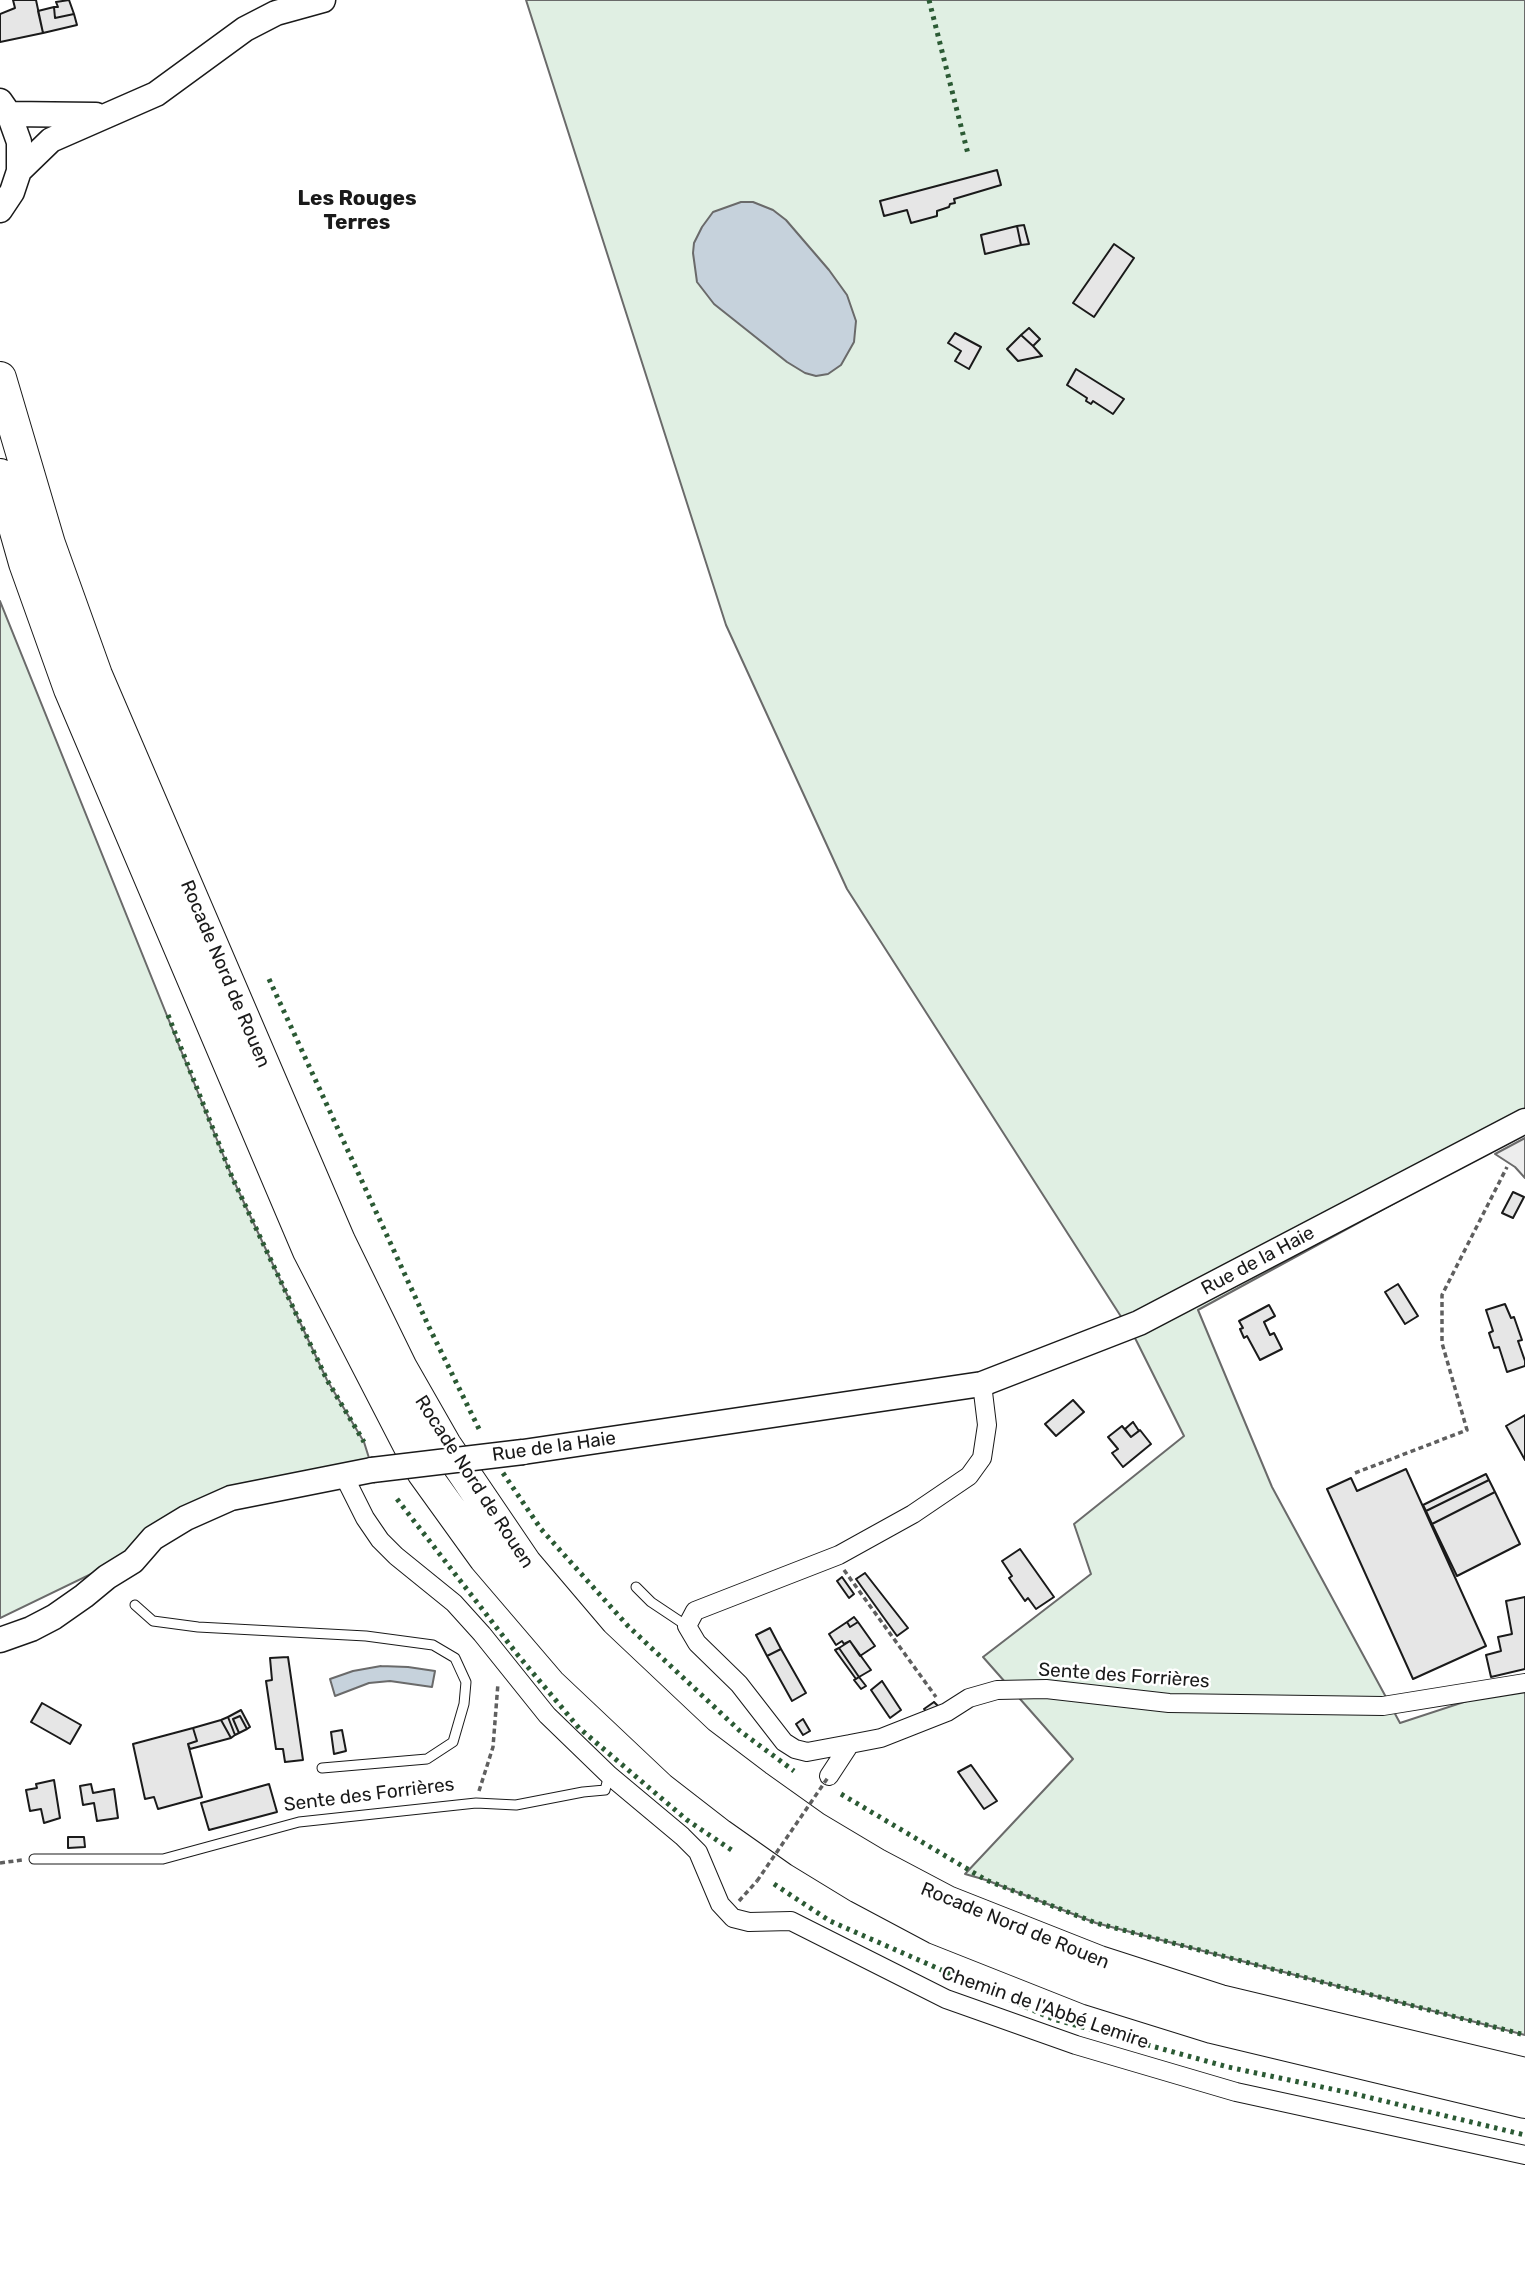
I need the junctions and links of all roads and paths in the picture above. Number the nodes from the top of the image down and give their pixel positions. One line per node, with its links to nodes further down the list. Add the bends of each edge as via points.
1 (323, 0): 3 (street, via 276,13 245,29 156,94)
2 (5, 108): 3 (street); 4 (street, via 19,142)
3 (108, 115): 4 (street, via 51,140)
4 (19, 170): 5 (street)
5 (0, 210)
6 (0, 379): 29 (highway, Rocade Nord de Rouen, via 48,544 96,675 339,1241 401,1368 445,1445 524,1563 593,1643 698,1742 756,1786 816,1828 947,1902 1099,1962 1220,2001)
7 (0, 475): 30 (highway, Rocade Nord de Rouen, via 25,563 70,689 309,1251 423,1472 485,1558 574,1662 681,1763 739,1808 859,1887 936,1928 1090,1989 1212,2027)
8 (1525, 1121): 10 (street, Rue de la Haie, via 1139,1323)
9 (1507, 1167): 11 (path, via 1442,1295 1442,1343 1467,1430)
10 (982, 1384): 12 (street, Rue de la Haie, bridge); 13 (street, via 987,1425 982,1458 969,1476)
11 (1355, 1473)
12 (344, 1476): 17 (street, Rue de la Haie, via 231,1498 186,1518 153,1538 133,1561 64,1610); 23 (street, Chemin de l'Abbé Lemire, via 380,1540 454,1603 547,1715)
13 (839, 1555): 16 (street, via 695,1611); 20 (path, via 845,1574)
14 (636, 1587): 16 (lane)
15 (135, 1605): 22 (lane, via 153,1621 366,1636 433,1645 455,1658 466,1682 453,1742 427,1759)
16 (687, 1626): 21 (street, via 696,1643 738,1684 785,1742 807,1752)
17 (0, 1640)
18 (495, 1673): 25 (path, via 499,1686 493,1748)
19 (1525, 1683): 20 (street, Sente des Forrières, via 1383,1706 1169,1703 1046,1689 997,1690 969,1698)
20 (947, 1712): 21 (street, Sente des Forrières, via 881,1738)
21 (850, 1744): 24 (street)
22 (322, 1768)
23 (608, 1776): 25 (lane, Sente des Forrières, via 605,1790 516,1805); 31 (street, Chemin de l'Abbé Lemire, via 698,1852 720,1905 733,1918 791,1921 946,1999 1076,2045 1236,2092)
24 (829, 1776): 28 (path, bridge)
25 (476, 1803): 26 (lane, Sente des Forrières, via 299,1822 163,1859)
26 (34, 1859): 27 (path)
27 (0, 1863)
28 (757, 1881)
29 (1525, 2074)
30 (1525, 2102)
31 (1525, 2155)

